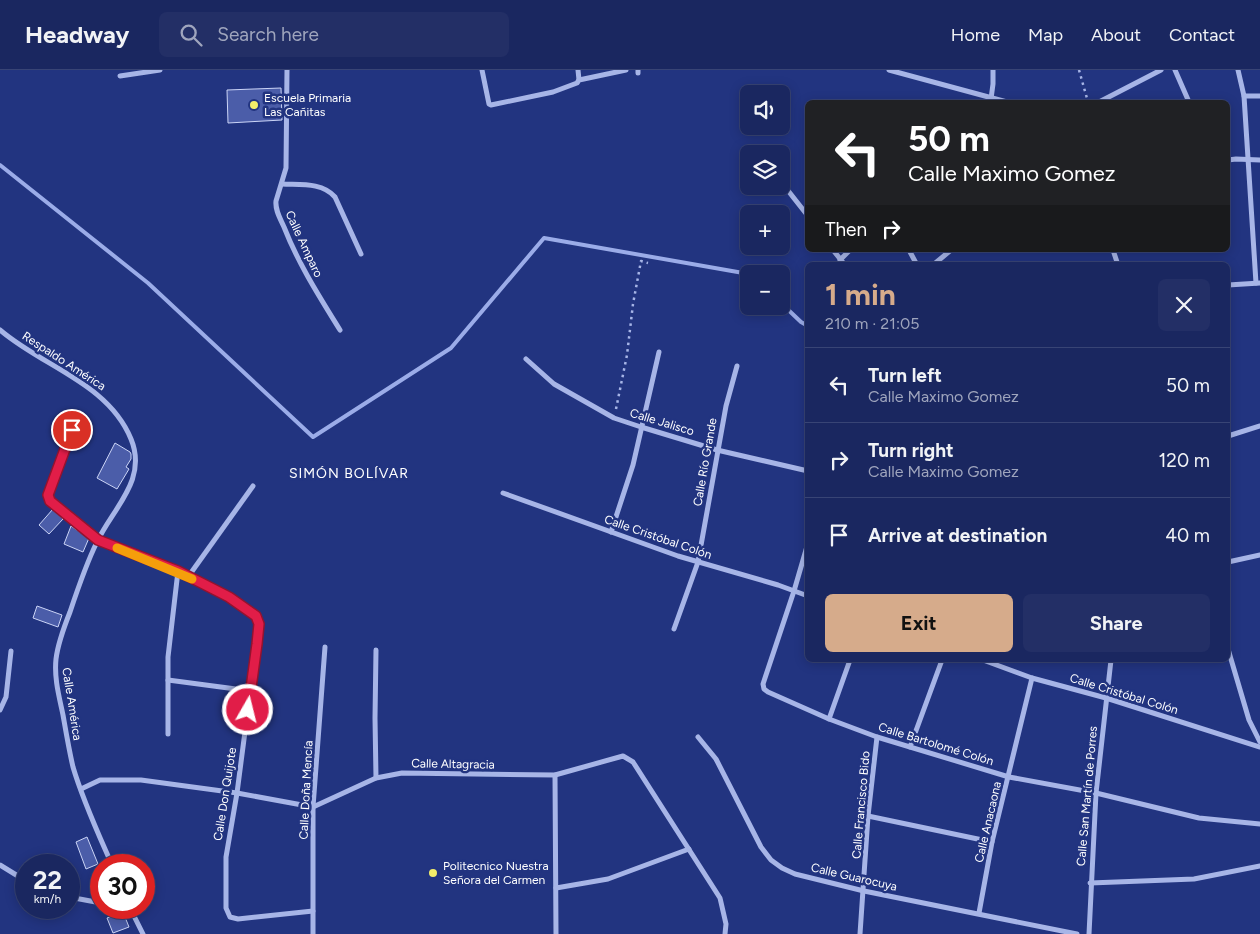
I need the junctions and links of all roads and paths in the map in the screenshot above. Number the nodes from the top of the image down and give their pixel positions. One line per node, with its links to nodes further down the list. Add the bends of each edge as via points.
1 (160, 70): 12 (street)
2 (286, 70): 24 (street, Calle Amparo, via 287,148)
3 (482, 70): 13 (street, via 491,105 553,92)
4 (578, 70): 13 (street)
5 (626, 70): 13 (street)
6 (889, 70): 16 (street)
7 (993, 70): 16 (street)
8 (1080, 70): 18 (path)
9 (1161, 70): 19 (street)
10 (1175, 70): 20 (street)
11 (1238, 70): 14 (street)
12 (120, 76)
13 (579, 80)
14 (1244, 96): 15 (street); 21 (street)
15 (1260, 96)
16 (991, 99): 17 (street)
17 (996, 100)
18 (1088, 100)
19 (1103, 100)
20 (1188, 100)
21 (1248, 159): 22 (street); 23 (street); 34 (street)
22 (1230, 160)
23 (1260, 160)
24 (282, 184): 30 (street, via 329,190); 37 (street, Calle Amparo, via 276,206 286,234 318,296)
25 (790, 192): 26 (street)
26 (805, 212)
27 (834, 252): 31 (street)
28 (848, 252): 31 (street)
29 (949, 252): 33 (street)
30 (361, 254)
31 (840, 260)
32 (648, 262): 41 (path, via 641,262)
33 (937, 262)
34 (1258, 283): 35 (street)
35 (1230, 285)
36 (0, 330): 47 (street, Respaldo América, via 108,403 131,438)
37 (340, 330)
38 (658, 352): 43 (street)
39 (526, 359): 41 (street, Calle Jalisco, via 554,384)
40 (737, 366): 46 (street, Calle Río Grande)
41 (614, 418): 43 (street, Calle Jalisco)
42 (1260, 426): 45 (street)
43 (641, 428): 46 (street, Calle Jalisco); 51 (street, via 633,465)
44 (72, 430): 52 (street, via 48,498)
45 (1230, 435)
46 (717, 450): 48 (street, Calle Jalisco); 55 (street, Calle Río Grande)
47 (136, 466): 52 (street, Calle América, via 128,490)
48 (805, 470)
49 (253, 486): 58 (street)
50 (503, 493): 51 (street, Calle Cristóbal Colón)
51 (611, 532): 55 (street, Calle Cristóbal Colón)
52 (98, 540): 57 (street); 85 (street, Calle América, via 77,590 56,660 55,674)
53 (805, 552): 59 (street, Calle Bartolomé Colón)
54 (1260, 555): 56 (street)
55 (698, 562): 59 (street, Calle Cristóbal Colón); 61 (street, Calle Río Grande)
56 (1230, 562)
57 (178, 571): 58 (street); 71 (street)
58 (188, 576): 72 (street, Calle Don Quijote, via 229,597 256,616 259,624)
59 (794, 591): 60 (street, Calle Cristóbal Colón); 75 (street, Calle Bartolomé Colón, via 764,689)
60 (805, 595)
61 (674, 629)
62 (325, 647): 88 (street, Calle Doña Mencía)
63 (376, 650): 84 (street)
64 (11, 651): 74 (street, via 6,697)
65 (1230, 656): 79 (street, via 1249,720)
66 (849, 662): 75 (street)
67 (941, 662): 80 (street)
68 (988, 662): 70 (street, Calle Cristóbal Colón)
69 (1111, 662): 73 (street, Calle San Martín de Porres)
70 (1032, 678): 73 (street, Calle Cristóbal Colón); 83 (street, Calle Anacaona)
71 (168, 680): 72 (street); 76 (street)
72 (251, 691): 86 (street, Calle Don Quijote)
73 (1106, 698): 81 (street, Calle Cristóbal Colón); 87 (street, Calle San Martín de Porres)
74 (0, 710)
75 (829, 719): 78 (street, Calle Bartolomé Colón)
76 (168, 734)
77 (698, 737): 99 (street, Calle Guarocuya, via 716,759 761,847 771,860 795,874)
78 (877, 737): 80 (street, Calle Bartolomé Colón); 89 (street, Calle Francisco Bido)
79 (1260, 742)
80 (910, 747): 83 (street, Calle Bartolomé Colón)
81 (1260, 747)
82 (555, 775): 84 (street, Calle Altagracia, via 402,773); 92 (street, Calle Altagracia, via 623,756 628,758); 98 (street)
83 (1008, 777): 87 (street, Calle Bartolomé Colón); 91 (street, Calle Anacaona)
84 (376, 778): 88 (street, Calle Altagracia)
85 (80, 789): 86 (street, via 100,780 116,779); 93 (street, Calle América)
86 (237, 793): 88 (street); 100 (street, Calle Don Quijote, via 226,857 226,908 230,917)
87 (1096, 793): 90 (street, Calle Bartolomé Colón, via 1199,818); 97 (street, Calle San Martín de Porres)
88 (313, 807): 100 (street, Calle Doña Mencía)
89 (868, 816): 91 (street); 99 (street, Calle Francisco Bido)
90 (1260, 824)
91 (992, 842): 101 (street, Calle Anacaona)
92 (689, 849): 98 (street, via 608,879); 106 (street, Calle Altagracia, via 720,898)
93 (107, 854)
94 (0, 865): 96 (street)
95 (1260, 866): 97 (street, via 1194,879)
96 (15, 874)
97 (1090, 884): 109 (street, Calle San Martín de Porres)
98 (556, 888): 105 (street)
99 (864, 890): 101 (street, Calle Guarocuya); 107 (street, Calle Francisco Bido)
100 (313, 912): 104 (street, Calle Doña Mencía)
101 (979, 913): 108 (street, Calle Guarocuya)
102 (136, 919): 103 (street)
103 (143, 934)
104 (313, 934)
105 (556, 934)
106 (725, 934)
107 (860, 934)
108 (1077, 934)
109 (1088, 934)

